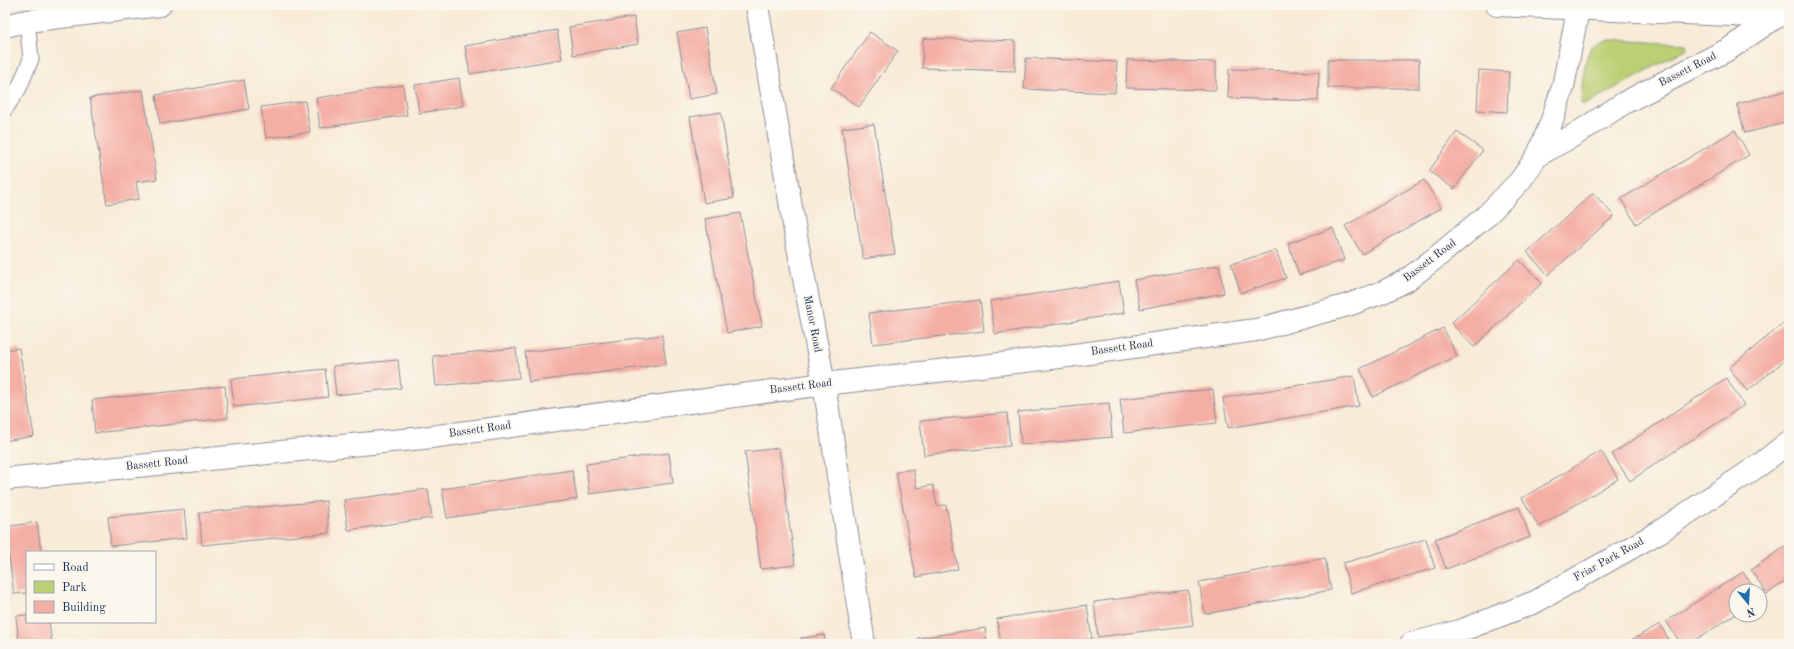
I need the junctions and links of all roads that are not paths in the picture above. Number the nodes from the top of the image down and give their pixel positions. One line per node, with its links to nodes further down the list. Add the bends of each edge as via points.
1 (160, 5): 6 (street)
2 (757, 5): 10 (street, Manor Road)
3 (1496, 5): 4 (street)
4 (1578, 7): 5 (street); 9 (street, Bassett Road, via 1563,87)
5 (1775, 13): 9 (street, Bassett Road, via 1729,49 1624,103)
6 (27, 21): 7 (street); 8 (lane, via 31,59 19,88)
7 (5, 26)
8 (5, 109)
9 (1538, 155): 10 (street, Bassett Road, via 1520,181 1486,216 1438,256 1407,280 1348,305 1256,330 1060,357)
10 (824, 384): 12 (street, Bassett Road, via 423,438); 13 (street, Manor Road)
11 (1789, 442): 14 (street, Friar Park Road, via 1761,464 1659,532 1535,602 1460,631)
12 (5, 479)
13 (864, 644)
14 (1411, 644)

